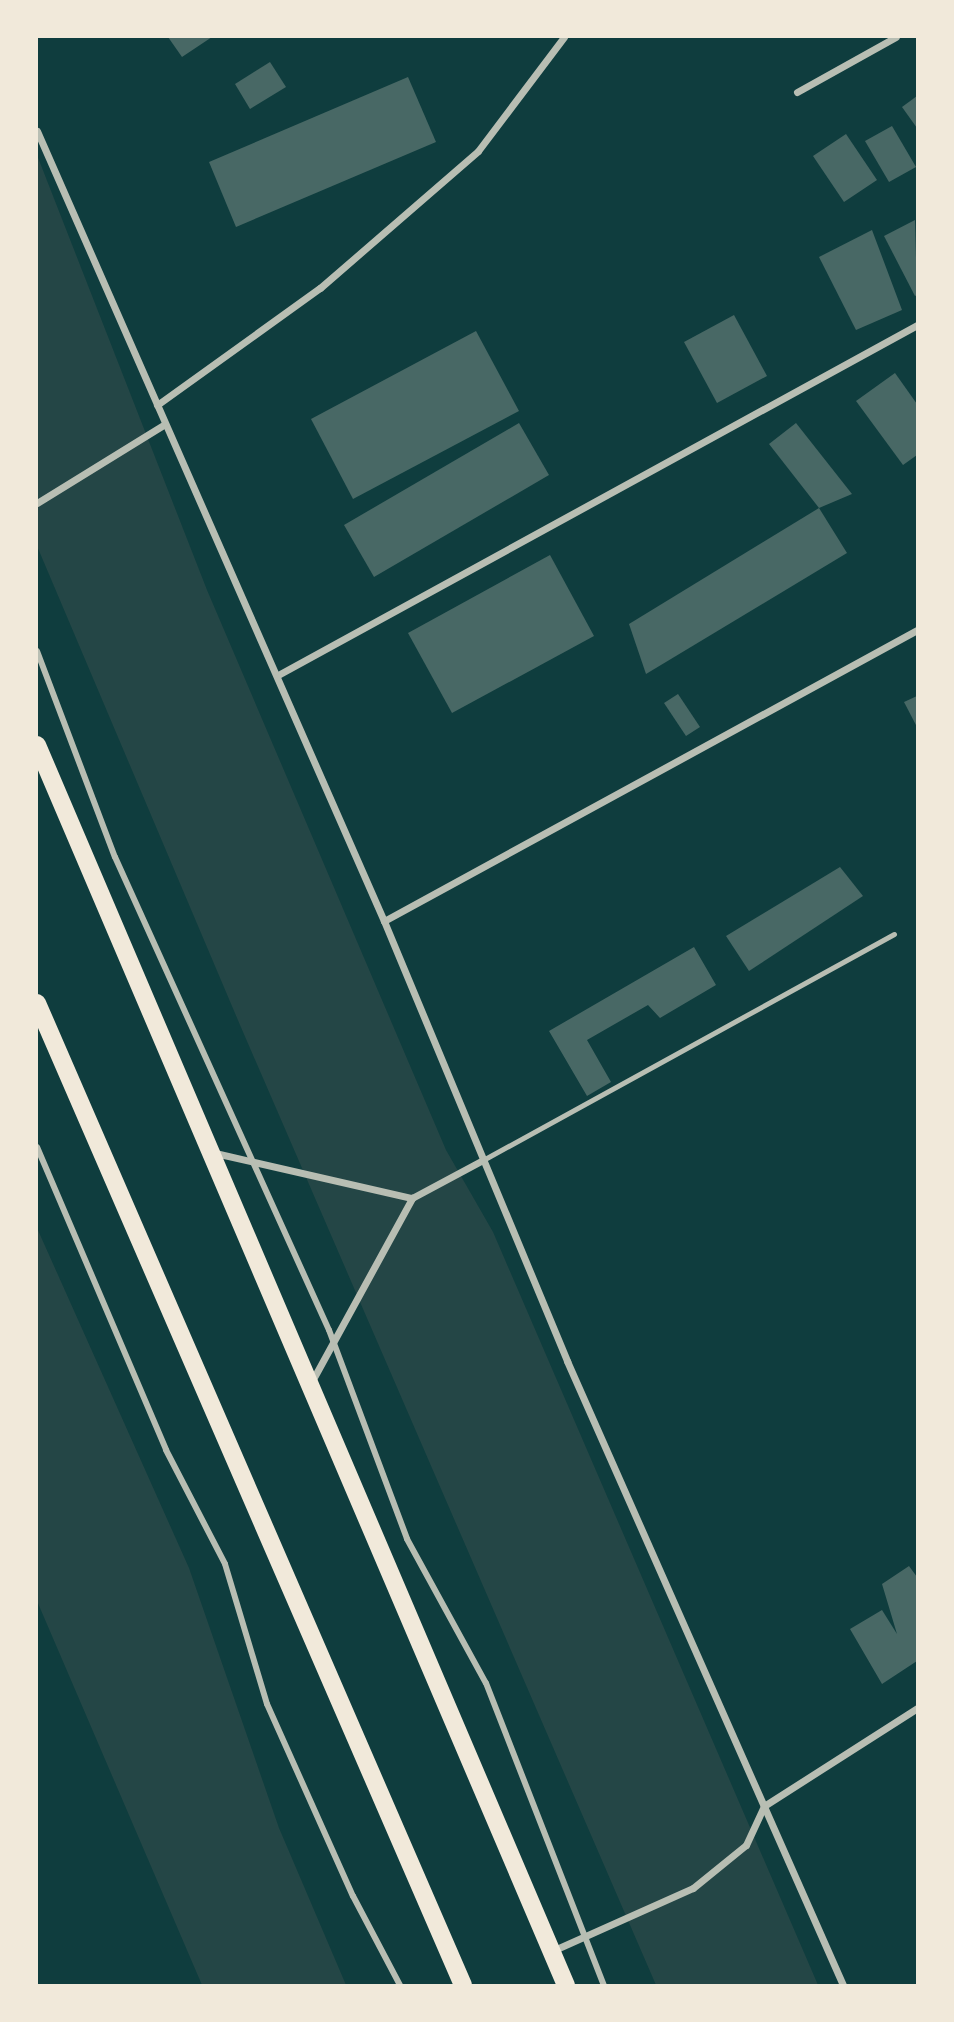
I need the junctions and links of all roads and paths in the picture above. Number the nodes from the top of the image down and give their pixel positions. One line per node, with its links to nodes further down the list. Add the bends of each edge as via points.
1 (564, 37): 6 (street, via 478,151 320,288)
2 (896, 37): 3 (street)
3 (797, 92)
4 (37, 131): 6 (street)
5 (917, 325): 11 (street)
6 (157, 405): 7 (street)
7 (165, 424): 8 (street); 11 (street)
8 (37, 503)
9 (917, 630): 13 (street)
10 (37, 651): 19 (street, via 115,857)
11 (278, 676): 13 (street)
12 (37, 745): 17 (main road)
13 (384, 921): 18 (street)
14 (894, 934): 18 (lane)
15 (37, 1003): 28 (main road)
16 (37, 1147): 27 (street, via 166,1450 225,1564 267,1704 353,1896)
17 (210, 1152): 19 (street); 22 (main road)
18 (483, 1160): 20 (street); 24 (street, via 571,1372)
19 (256, 1166): 20 (street); 21 (street)
20 (412, 1198): 21 (street)
21 (334, 1343): 22 (street); 25 (street, via 407,1539 486,1683)
22 (310, 1385): 26 (main road)
23 (917, 1708): 24 (street)
24 (764, 1806): 25 (street, via 746,1845 724,1866 693,1888); 31 (street)
25 (583, 1939): 26 (street); 30 (street)
26 (551, 1951): 29 (main road)
27 (400, 1985)
28 (463, 1985)
29 (566, 1985)
30 (604, 1985)
31 (843, 1985)

